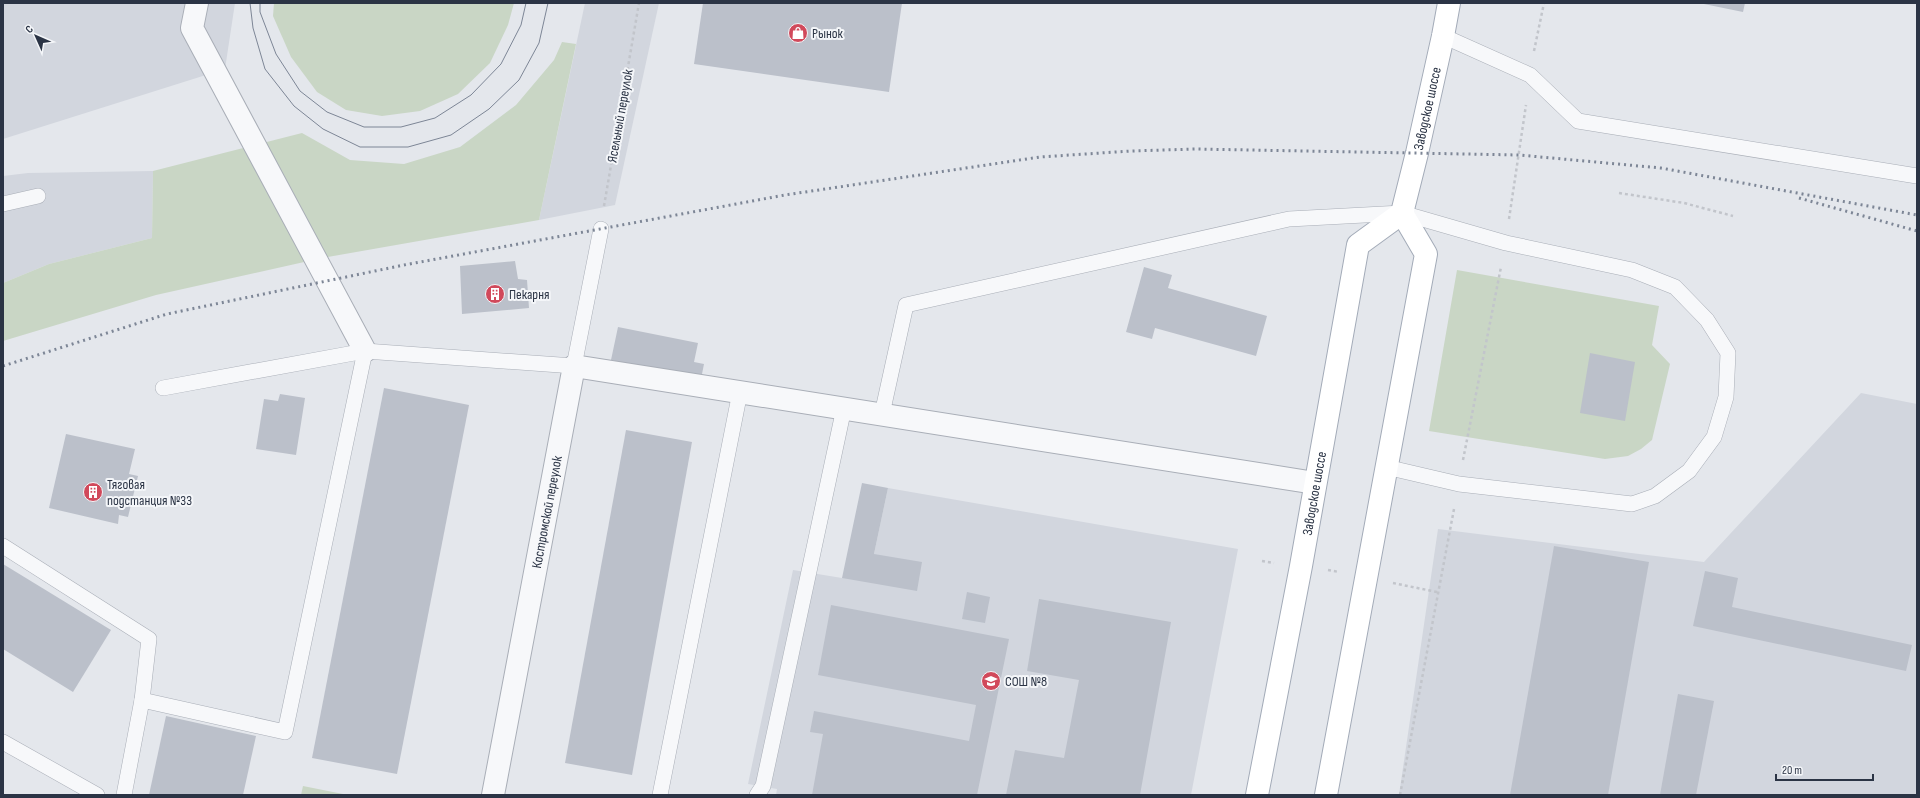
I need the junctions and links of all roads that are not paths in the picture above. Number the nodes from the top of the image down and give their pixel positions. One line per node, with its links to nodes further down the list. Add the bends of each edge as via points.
1 (197, 3): 9 (street, via 192,28)
2 (1449, 3): 3 (main road, Заводское шоссе)
3 (1443, 36): 4 (lane, via 1530,75 1578,121); 7 (main road, Заводское шоссе)
4 (1917, 176)
5 (38, 196): 6 (lane)
6 (3, 204)
7 (1402, 213): 14 (lane, via 1289,219 906,305); 15 (main road, via 1426,254); 15 (lane, via 1506,243 1632,270 1675,287 1707,320 1728,353 1726,397 1714,437 1689,471 1655,496 1632,504 1459,484); 16 (main road, Заводское шоссе, via 1358,245)
8 (601, 229): 10 (lane, Костромской переулок)
9 (365, 351): 10 (lane); 11 (lane); 18 (lane, via 285,732)
10 (574, 366): 12 (street); 22 (street, Костромской переулок)
11 (163, 388)
12 (740, 392): 13 (street); 23 (lane)
13 (844, 408): 14 (street); 24 (lane, via 763,786)
14 (882, 414): 16 (street)
15 (1386, 467): 26 (main road)
16 (1315, 483): 25 (main road, Заводское шоссе)
17 (3, 546): 18 (lane, via 149,639)
18 (142, 700): 21 (lane)
19 (3, 742): 20 (lane)
20 (97, 795)
21 (124, 795)
22 (493, 795)
23 (660, 795)
24 (757, 795)
25 (1257, 795)
26 (1326, 795)

